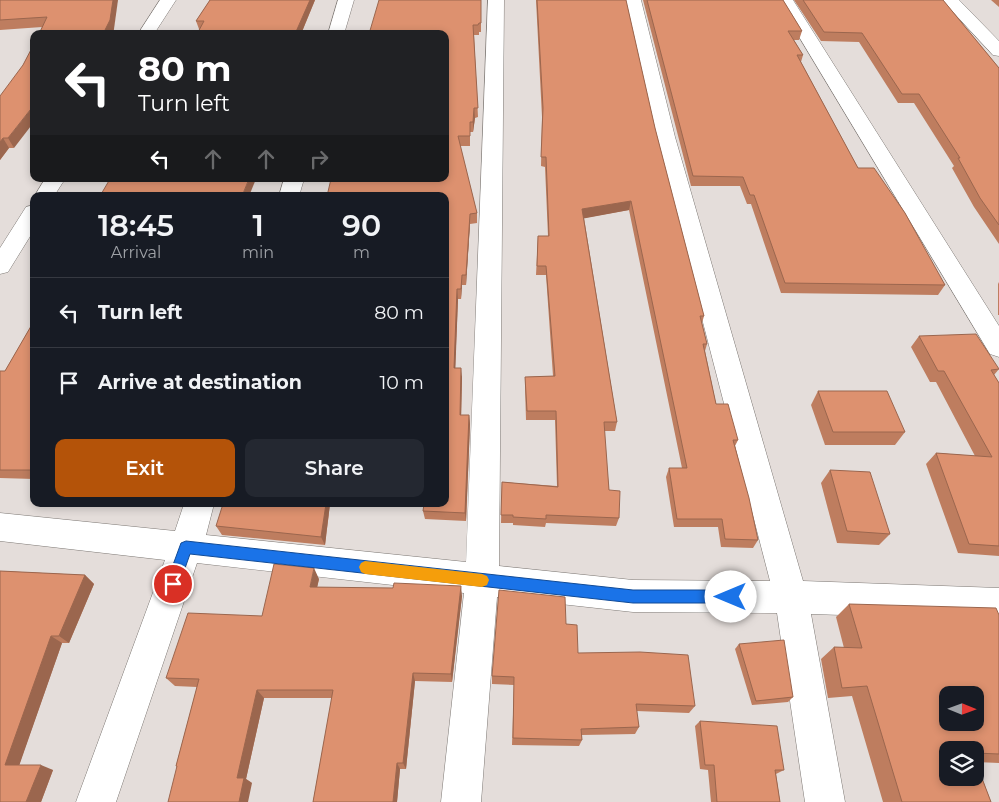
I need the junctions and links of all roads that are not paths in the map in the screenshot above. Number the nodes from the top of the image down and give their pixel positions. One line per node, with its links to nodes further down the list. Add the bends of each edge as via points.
1 (168, 0): 7 (street)
2 (346, 0): 8 (street)
3 (496, 0): 16 (street)
4 (633, 0): 17 (street, via 665,136)
5 (784, 0): 12 (street)
6 (950, 0): 9 (street)
7 (149, 30)
8 (337, 30)
9 (999, 50)
10 (30, 218): 11 (street)
11 (0, 266)
12 (999, 347)
13 (197, 507): 15 (street)
14 (0, 527): 15 (street)
15 (186, 548): 16 (street); 19 (street)
16 (482, 580): 17 (street, via 633,596); 20 (street)
17 (791, 597): 18 (street); 21 (street)
18 (999, 604)
19 (96, 802)
20 (461, 802)
21 (825, 802)

